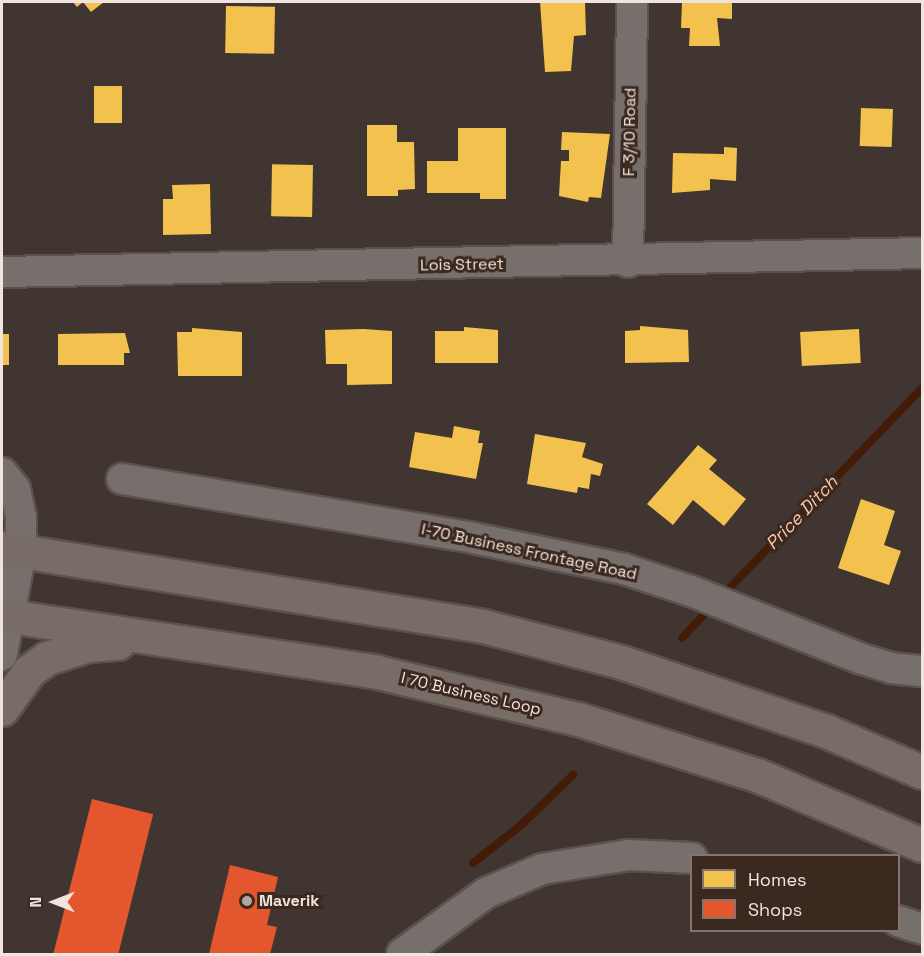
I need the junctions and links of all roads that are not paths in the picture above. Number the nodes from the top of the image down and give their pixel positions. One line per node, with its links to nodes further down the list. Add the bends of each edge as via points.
1 (632, 2): 3 (street, F 3/10 Road)
2 (922, 253): 3 (street, Lois Street)
3 (628, 262): 4 (street, Lois Street)
4 (2, 272)
5 (2, 473): 7 (street, via 15,489 21,517)
6 (122, 479): 11 (street, I-70 Business Frontage Road, via 473,538 624,569 691,591 862,659 891,668)
7 (11, 550): 8 (street); 13 (main road, via 483,626 621,662 826,731)
8 (5, 615): 9 (main road, I 70 Business Loop); 10 (street)
9 (251, 650): 12 (main road, via 120,643 64,650 29,671); 14 (main road, I 70 Business Loop, via 377,672 578,719 757,775)
10 (2, 655)
11 (922, 671)
12 (2, 709)
13 (922, 772)
14 (922, 845)
15 (690, 858): 18 (street, via 628,855 542,869 486,893)
16 (900, 922): 17 (street)
17 (922, 929)
18 (402, 954)

